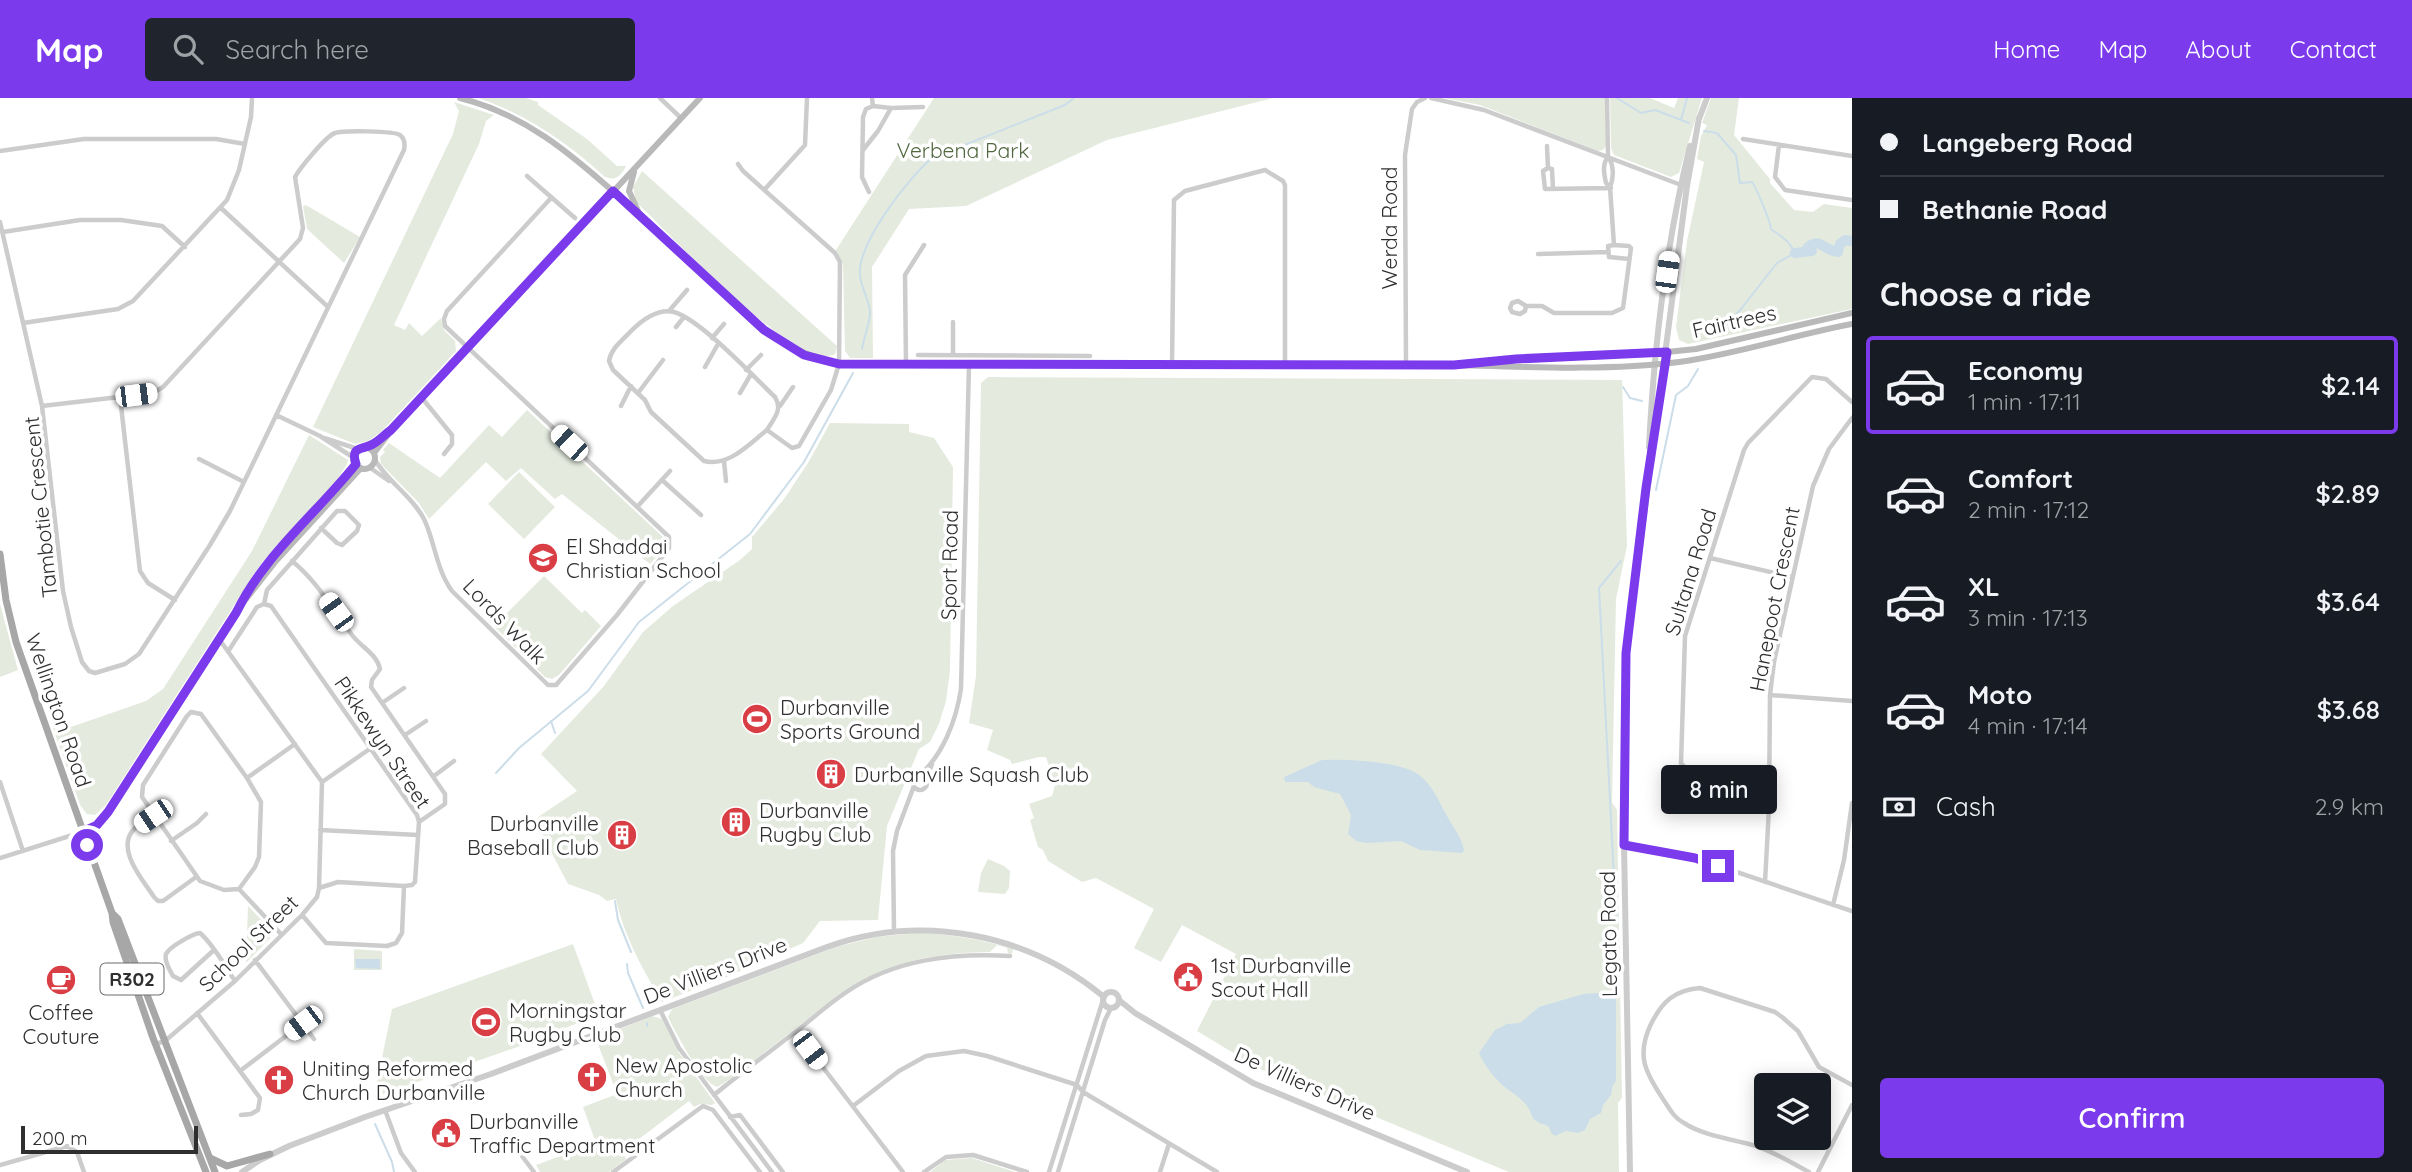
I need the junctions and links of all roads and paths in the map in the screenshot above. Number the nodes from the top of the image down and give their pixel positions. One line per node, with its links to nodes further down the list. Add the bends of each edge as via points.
1 (252, 98): 16 (street)
2 (460, 98): 29 (main road, Fairtrees, via 537,130)
3 (660, 98): 14 (street)
4 (701, 98): 14 (main road)
5 (807, 98): 28 (street, via 806,145)
6 (872, 98): 11 (street)
7 (1425, 98): 75 (street, Werda Road, via 1412,109 1405,155)
8 (1431, 98): 22 (street, via 1484,110)
9 (1607, 98): 22 (street)
10 (1707, 98): 26 (street, Legato Road)
11 (873, 106): 13 (street); 19 (street, via 863,114)
12 (923, 107): 13 (street)
13 (891, 108): 19 (street)
14 (681, 118): 24 (main road)
15 (1743, 139): 17 (street)
16 (245, 145): 20 (street, via 216,139 84,139); 33 (street, via 231,192)
17 (1779, 145): 21 (street); 32 (street, via 1775,177 1785,190)
18 (1547, 146): 27 (street, via 1545,188)
19 (863, 150): 30 (street, via 863,180)
20 (0, 151)
21 (1852, 156)
22 (1608, 157): 26 (street); 27 (street, via 1613,178)
23 (738, 164): 28 (street)
24 (636, 167): 29 (main road); 34 (main road, via 629,191)
25 (527, 176): 31 (street)
26 (1684, 186): 59 (street, Legato Road); 60 (street, Legato Road)
27 (1610, 188): 39 (street)
28 (765, 189): 68 (street, via 839,258)
29 (613, 191): 34 (main road, Fairtrees); 58 (main road)
30 (869, 192)
31 (551, 198): 35 (street); 58 (street, via 445,315 446,329)
32 (1852, 200)
33 (221, 208): 40 (street); 44 (street)
34 (640, 215): 68 (main road, Fairtrees, via 764,330 804,355)
35 (575, 218)
36 (0, 222): 37 (street)
37 (2, 232): 40 (street, via 80,220 121,220 162,226); 51 (street)
38 (924, 245): 69 (street, via 905,275)
39 (1614, 245): 41 (street, via 1608,246); 43 (street, via 1630,246)
40 (185, 247): 51 (street, via 128,305)
41 (1608, 252): 42 (street); 43 (street, via 1610,258)
42 (1538, 254)
43 (1629, 259): 47 (street, via 1620,311 1555,313 1542,306)
44 (278, 262): 46 (street); 46 (street, Tambotie Crescent, via 303,232 296,175 330,136 339,132 401,135 404,150); 83 (street, Tambotie Crescent, via 163,387 153,393)
45 (687, 290): 48 (street)
46 (327, 306): 89 (street, Tambotie Crescent)
47 (1526, 306)
48 (668, 312): 50 (street); 79 (street, via 644,318 611,353 611,367)
49 (1852, 313): 59 (main road, Fairtrees)
50 (685, 317): 55 (street); 56 (street)
51 (23, 323): 87 (street)
52 (953, 323): 63 (street)
53 (723, 324): 56 (street)
54 (1852, 324): 67 (main road, Fairtrees)
55 (676, 327)
56 (712, 338): 57 (street)
57 (718, 344): 77 (street); 78 (street)
58 (468, 349): 84 (main road); 105 (street)
59 (1667, 352): 60 (main road, Fairtrees); 67 (street, Legato Road)
60 (1656, 354): 70 (street, Legato Road); 76 (main road, Fairtrees)
61 (761, 355): 78 (street)
62 (918, 355): 63 (street)
63 (953, 355): 64 (street)
64 (1048, 355): 65 (street); 72 (street)
65 (1090, 356)
66 (663, 360): 81 (street)
67 (1665, 363): 70 (main road, Fairtrees); 104 (street, Legato Road)
68 (839, 364): 69 (main road, Fairtrees); 91 (street, via 831,390 799,446 790,446)
69 (906, 364): 71 (main road, Fairtrees)
70 (1654, 364): 76 (main road, Fairtrees); 104 (street, Legato Road)
71 (969, 365): 72 (main road, Fairtrees); 124 (street, Sport Road, via 962,681 954,720)
72 (1048, 365): 73 (main road, Fairtrees)
73 (1172, 365): 74 (main road, Fairtrees); 74 (street, via 1174,200 1185,191 1265,170 1285,185)
74 (1285, 365): 75 (main road, Fairtrees)
75 (1406, 365): 76 (main road, Fairtrees)
76 (1454, 365)
77 (705, 367)
78 (748, 372): 82 (street); 88 (street, via 775,397)
79 (631, 386): 81 (street); 86 (street)
80 (793, 387): 88 (street)
81 (638, 393): 97 (street, via 704,461)
82 (740, 393)
83 (120, 397): 87 (street, Tambotie Crescent); 112 (street, via 140,571 145,580)
84 (422, 398): 94 (main road); 95 (street, via 454,438)
85 (1852, 402): 109 (street, Sultana Road, via 1826,379 1812,377 1748,443)
86 (621, 405)
87 (42, 406): 112 (street, Tambotie Crescent, via 63,591 85,668 100,673 135,659)
88 (779, 407): 91 (street)
89 (276, 415): 92 (street); 102 (street, Tambotie Crescent)
90 (1852, 418): 111 (street, Hanepoot Crescent, via 1819,469)
91 (767, 429): 97 (street)
92 (320, 436): 93 (street); 98 (street)
93 (358, 449): 94 (main road); 98 (main road)
94 (372, 454): 98 (main road); 103 (street, Lords Walk)
95 (444, 454)
96 (199, 459): 102 (street)
97 (724, 461): 101 (street)
98 (360, 464): 103 (street, Lords Walk); 114 (main road, via 271,558)
99 (670, 471): 100 (street)
100 (662, 480): 105 (street); 106 (street)
101 (726, 481)
102 (244, 482): 112 (street, Tambotie Crescent, via 220,530)
103 (393, 484): 105 (street, Lords Walk, via 423,518 452,591 551,686 617,615 669,548 670,537)
104 (1646, 488): 144 (street, Legato Road, via 1626,653)
105 (638, 507)
106 (701, 515)
107 (321, 528): 107 (street, via 340,509 359,525 339,544); 110 (street)
108 (0, 554): 141 (main road, Wellington Road / R302, via 16,642)
109 (1710, 558): 111 (street); 132 (street, Sultana Road, via 1684,640 1681,763 1691,771)
110 (292, 561): 113 (street, via 267,590); 119 (street, via 376,659 380,669 371,685)
111 (1792, 577): 117 (street, Hanepoot Crescent)
112 (175, 600)
113 (264, 604): 115 (street, via 257,607); 123 (street, Pikkewyn Street, via 272,607)
114 (219, 639): 115 (street); 141 (main road, via 108,812 97,825)
115 (229, 650): 122 (street)
116 (404, 688): 119 (street)
117 (1770, 695): 118 (street); 132 (street, Hanepoot Crescent)
118 (1852, 701)
119 (382, 703): 121 (street)
120 (426, 722): 121 (street)
121 (405, 735): 126 (street)
122 (295, 744): 128 (street); 131 (street)
123 (371, 748): 131 (street); 139 (street, Pikkewyn Street)
124 (934, 760): 127 (street, Sport Road); 129 (street, Sport Road)
125 (454, 761): 126 (street)
126 (434, 776): 139 (street, via 446,802)
127 (918, 777): 129 (street); 133 (street)
128 (247, 778): 138 (street, via 201,714 187,716 143,785 142,800); 152 (street, via 261,802 261,839 257,864)
129 (926, 780): 134 (street)
130 (0, 782): 146 (street)
131 (323, 782): 140 (street, School Street)
132 (1769, 785): 149 (street, Hanepoot Crescent)
133 (915, 786): 134 (street); 135 (street)
134 (921, 789): 135 (street)
135 (912, 797): 157 (street, via 893,851)
136 (1852, 803): 145 (street)
137 (206, 814): 143 (street)
138 (153, 816): 143 (street); 148 (street, via 133,831 127,849 154,897 163,901)
139 (419, 822): 142 (street, Pikkewyn Street)
140 (320, 830): 142 (street); 151 (street, School Street)
141 (82, 832): 146 (street); 155 (main road, Wellington Road / R302)
142 (418, 835): 150 (street, Pikkewyn Street, via 415,882)
143 (171, 841): 148 (street)
144 (1624, 845): 149 (street, via 1695,858); 205 (street, Legato Road)
145 (1849, 848): 153 (street)
146 (23, 851): 147 (street)
147 (0, 859)
148 (197, 877): 152 (street, via 207,886)
149 (1765, 882): 153 (street)
150 (404, 886): 151 (street, via 338,882); 156 (street, Pikkewyn Street, via 401,936 394,945 326,943)
151 (319, 887): 156 (street, School Street)
152 (239, 889): 158 (street)
153 (1833, 905): 154 (street)
154 (1852, 911)
155 (113, 914): 169 (main road, Wellington Road / R302); 171 (main road, Wellington Road / R302)
156 (302, 915): 158 (street, School Street)
157 (894, 931): 163 (street, De Villiers Drive, via 947,931 996,940 1038,956); 165 (street, De Villiers Drive, via 838,943)
158 (281, 934): 161 (street, School Street)
159 (214, 950): 159 (street, via 196,933 167,952 166,958 173,976 181,980); 162 (street)
160 (1010, 956): 168 (street, via 952,956 894,968 846,992)
161 (255, 961): 162 (street, School Street); 167 (street)
162 (235, 981): 166 (street, School Street)
163 (1105, 997): 164 (street, via 1106,1005); 164 (street, via 1116,993); 173 (street)
164 (1116, 1005): 175 (street, via 1105,1020); 204 (street, De Villiers Drive, via 1253,1083)
165 (660, 1010): 176 (street, via 679,1048); 179 (street, De Villiers Drive)
166 (197, 1013): 169 (street, School Street); 172 (street)
167 (303, 1023): 170 (street); 172 (street)
168 (796, 1032): 176 (street); 178 (street)
169 (166, 1037): 171 (street, School Street); 185 (main road, Wellington Road / R302)
170 (314, 1039)
171 (154, 1041): 188 (main road, Wellington Road / R302)
172 (240, 1071): 180 (street, via 261,1103 255,1112)
173 (1077, 1084): 175 (street); 178 (street, via 964,1051 926,1056); 200 (street)
174 (1852, 1084): 206 (street, via 1819,1067 1792,1025 1763,1008 1707,989 1690,989 1672,995 1655,1017 1644,1045 1644,1063 1675,1116 1691,1127 1760,1147)
175 (1083, 1092): 182 (street); 201 (street)
176 (713, 1095): 181 (street)
177 (1852, 1105): 207 (street)
178 (853, 1106): 197 (street)
179 (384, 1110): 183 (street, De Villiers Drive); 191 (street, via 401,1153)
180 (241, 1115)
181 (730, 1117): 195 (street); 196 (street, via 740,1116)
182 (1169, 1144): 202 (street); 203 (street)
183 (270, 1154): 185 (main road, via 227,1166); 190 (street, De Villiers Drive)
184 (522, 1156): 192 (street)
185 (209, 1158): 189 (main road, Wellington Road / R302)
186 (0, 1165): 187 (street, via 67,1146 77,1152)
187 (84, 1172)
188 (206, 1172)
189 (215, 1172)
190 (242, 1172)
191 (415, 1172)
192 (534, 1172)
193 (613, 1172): 194 (street, via 705,1106 713,1110)
194 (760, 1172)
195 (772, 1172)
196 (783, 1172)
197 (903, 1172)
198 (924, 1172): 199 (street, via 946,1157 973,1155)
199 (1027, 1172)
200 (1049, 1172)
201 (1058, 1172)
202 (1160, 1172)
203 (1217, 1172)
204 (1467, 1172)
205 (1630, 1172)
206 (1809, 1172)
207 (1818, 1172)

